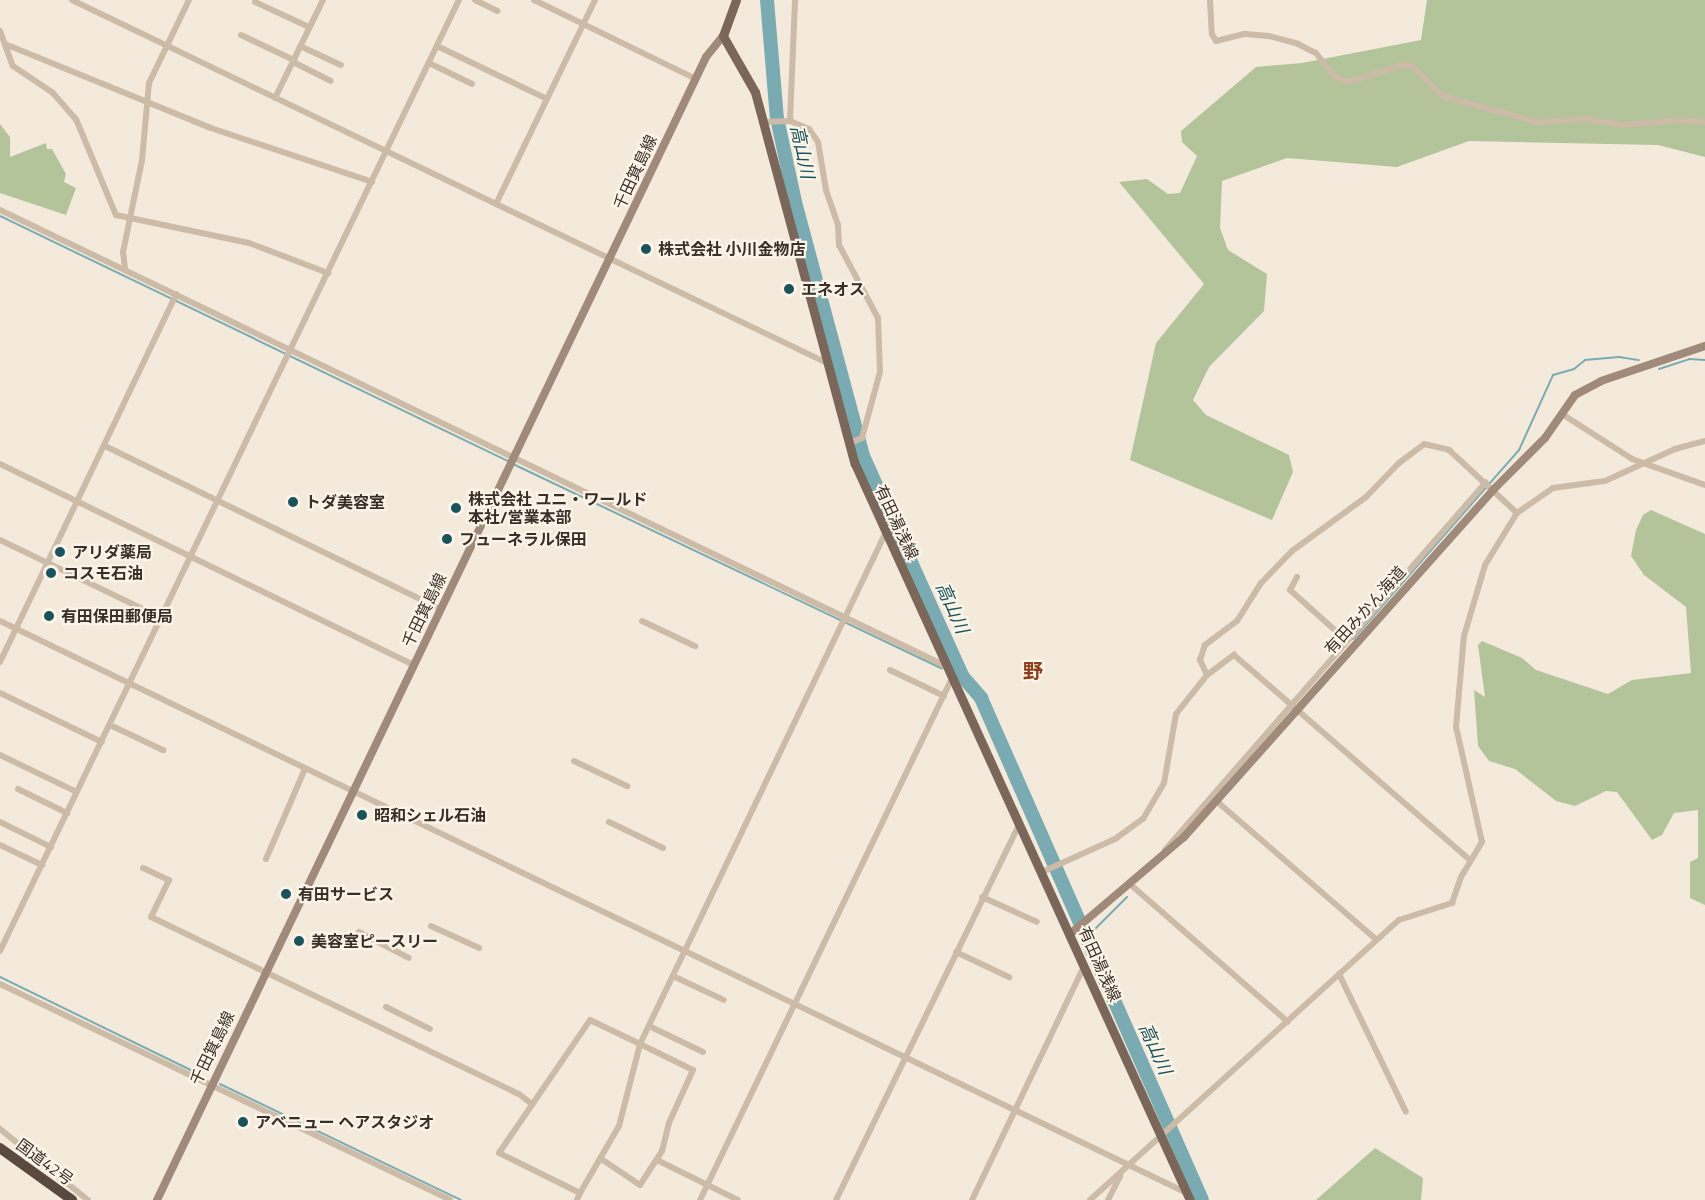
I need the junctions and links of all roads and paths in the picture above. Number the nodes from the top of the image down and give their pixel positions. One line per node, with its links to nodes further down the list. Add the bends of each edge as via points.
1 (72, 0): 19 (street)
2 (189, 0): 19 (street)
3 (323, 0): 14 (street)
4 (459, 0): 21 (street)
5 (475, 0): 12 (street)
6 (534, 0): 13 (street)
7 (595, 0): 13 (street)
8 (736, 0): 17 (main road)
9 (795, 0): 31 (street)
10 (1210, 0): 33 (street, via 1212,34 1216,40 1245,34 1298,44 1316,53 1335,77 1349,82 1402,65 1412,66 1442,96 1539,122)
11 (255, 2): 14 (street)
12 (498, 11)
13 (584, 24): 25 (street); 29 (street)
14 (309, 27): 20 (street)
15 (0, 31): 18 (street)
16 (241, 35): 22 (street)
17 (723, 36): 25 (main road, 千田箕島線, via 710,51); 32 (main road, 有田湯浅線, via 752,84)
18 (5, 44): 30 (street); 38 (street, via 13,66 67,106 85,136 116,215)
19 (167, 44): 28 (street); 30 (street, via 150,77)
20 (300, 46): 22 (street); 24 (street)
21 (437, 46): 23 (street); 29 (street)
22 (293, 61): 26 (street); 28 (street)
23 (429, 63): 27 (street); 34 (street)
24 (341, 65)
25 (696, 79): 39 (main road, 千田箕島線)
26 (331, 81)
27 (472, 84)
28 (275, 98): 34 (street)
29 (547, 99): 36 (street)
30 (147, 102): 35 (street, via 211,128); 38 (street)
31 (787, 121): 32 (street); 48 (street, via 809,129 818,142 839,244 878,318 880,372 862,438)
32 (762, 122): 45 (main road, 有田湯浅線)
33 (1705, 122)
34 (387, 150): 35 (street); 36 (street)
35 (372, 182): 41 (street)
36 (496, 204): 39 (street)
37 (0, 210): 40 (street)
38 (132, 219): 40 (street, via 123,257); 41 (street, via 249,243)
39 (610, 260): 45 (street); 50 (main road, 千田箕島線)
40 (125, 269): 42 (street)
41 (328, 273): 44 (street)
42 (176, 294): 44 (street); 49 (street)
43 (1705, 346): 46 (main road, 有田みかん海道, via 1592,385 1575,395)
44 (290, 350): 50 (street); 56 (street)
45 (827, 363): 48 (main road, 有田湯浅線)
46 (1562, 414): 52 (street); 55 (main road, 有田みかん海道, via 1528,456)
47 (1705, 441): 52 (street)
48 (849, 444): 59 (main road, 有田湯浅線)
49 (105, 446): 56 (street); 57 (street)
50 (512, 462): 64 (main road, 千田箕島線); 66 (street)
51 (0, 464): 57 (street)
52 (1642, 464): 54 (street); 58 (street, via 1605,481 1553,488)
53 (1486, 482): 55 (street); 70 (street); 76 (street, via 1449,450 1424,444 1366,497 1292,551 1261,583 1237,621 1205,645 1200,660)
54 (1705, 485)
55 (1494, 489): 58 (street); 81 (main road, 有田みかん海道)
56 (218, 501): 61 (street); 64 (street)
57 (78, 502): 61 (street); 62 (street)
58 (1517, 513): 101 (street, via 1485,565 1464,636 1456,728 1482,843)
59 (885, 531): 66 (street); 74 (main road, 有田湯浅線)
60 (0, 540): 62 (street)
61 (191, 556): 65 (street); 73 (street)
62 (48, 563): 65 (street); 69 (street)
63 (1297, 577): 70 (street, via 1290,590)
64 (441, 609): 73 (main road, 千田箕島線)
65 (161, 618): 78 (street)
66 (845, 618): 74 (street); 114 (street)
67 (0, 621): 69 (street)
68 (642, 621): 71 (street)
69 (16, 629): 72 (street); 78 (street)
70 (1346, 640): 81 (street)
71 (695, 646)
72 (0, 662)
73 (414, 665): 91 (main road, 千田箕島線)
74 (947, 666): 77 (main road, 有田湯浅線)
75 (890, 670): 80 (street)
76 (1207, 675): 81 (street, via 1234,655); 104 (street, via 1176,714 1164,783 1143,819 1115,839)
77 (952, 678): 80 (street); 96 (main road, 有田湯浅線)
78 (130, 683): 82 (street); 87 (street)
79 (0, 693): 83 (street)
80 (944, 696): 124 (street)
81 (1294, 706): 92 (main road, 有田みかん海道); 101 (street)
82 (110, 725): 83 (street); 84 (street)
83 (102, 742): 90 (street)
84 (163, 750)
85 (0, 755): 90 (street)
86 (574, 761): 88 (street)
87 (304, 768): 91 (street); 100 (street)
88 (627, 786)
89 (18, 789): 93 (street)
90 (77, 792): 93 (street)
91 (352, 792): 114 (street); 118 (main road, 千田箕島線)
92 (1213, 798): 105 (main road, 有田みかん海道, via 1156,863); 111 (street)
93 (68, 813): 98 (street)
94 (0, 822): 98 (street)
95 (609, 822): 99 (street)
96 (1019, 824): 104 (main road, 有田湯浅線); 106 (street)
97 (0, 844): 102 (street)
98 (51, 847): 102 (street)
99 (663, 848)
100 (266, 859)
101 (1470, 860): 111 (street, via 1452,903 1399,920)
102 (42, 865): 113 (street)
103 (143, 868): 118 (street, via 169,880 151,917)
104 (1042, 872): 110 (main road, 有田湯浅線)
105 (1131, 885): 110 (main road, 有田みかん海道); 126 (street)
106 (982, 897): 107 (street); 115 (street)
107 (1037, 922)
108 (431, 926): 112 (street)
109 (359, 932): 116 (street)
110 (1072, 932): 117 (main road, 有田湯浅線)
111 (1376, 939): 119 (street)
112 (479, 948)
113 (0, 951)
114 (684, 952): 120 (street); 124 (street)
115 (956, 952): 121 (street); 131 (street)
116 (409, 958)
117 (1084, 966): 134 (street); 137 (main road, 有田湯浅線)
118 (265, 972): 132 (main road, 千田箕島線); 133 (street, via 519,1094)
119 (1340, 974): 126 (street); 135 (street)
120 (672, 976): 123 (street); 127 (street)
121 (1009, 977)
122 (0, 984): 132 (street)
123 (723, 1000)
124 (795, 1005): 131 (street); 142 (street)
125 (386, 1007): 128 (street)
126 (1288, 1022): 137 (street)
127 (649, 1026): 129 (street); 130 (street)
128 (430, 1029)
129 (640, 1044): 133 (street, via 590,1020); 139 (street, via 619,1126); 140 (street, via 693,1070)
130 (703, 1052)
131 (905, 1058): 134 (street); 151 (street)
132 (210, 1086): 147 (main road, 千田箕島線); 148 (street)
133 (532, 1104): 143 (street, via 499,1153)
134 (1014, 1111): 141 (street); 152 (street)
135 (1406, 1112)
136 (0, 1129): 146 (street)
137 (1164, 1133): 141 (street); 144 (main road, 有田湯浅線)
138 (0, 1148): 145 (highway, 国道42号)
139 (600, 1158): 140 (street, via 640,1185); 143 (street)
140 (657, 1160): 142 (street)
141 (1125, 1169): 144 (street); 153 (street); 154 (street)
142 (707, 1185): 149 (street); 150 (street)
143 (579, 1197)
144 (1188, 1197)
145 (72, 1200)
146 (88, 1200)
147 (157, 1200)
148 (450, 1200)
149 (700, 1200)
150 (738, 1200)
151 (836, 1200)
152 (972, 1200)
153 (1090, 1200)
154 (1108, 1200)

